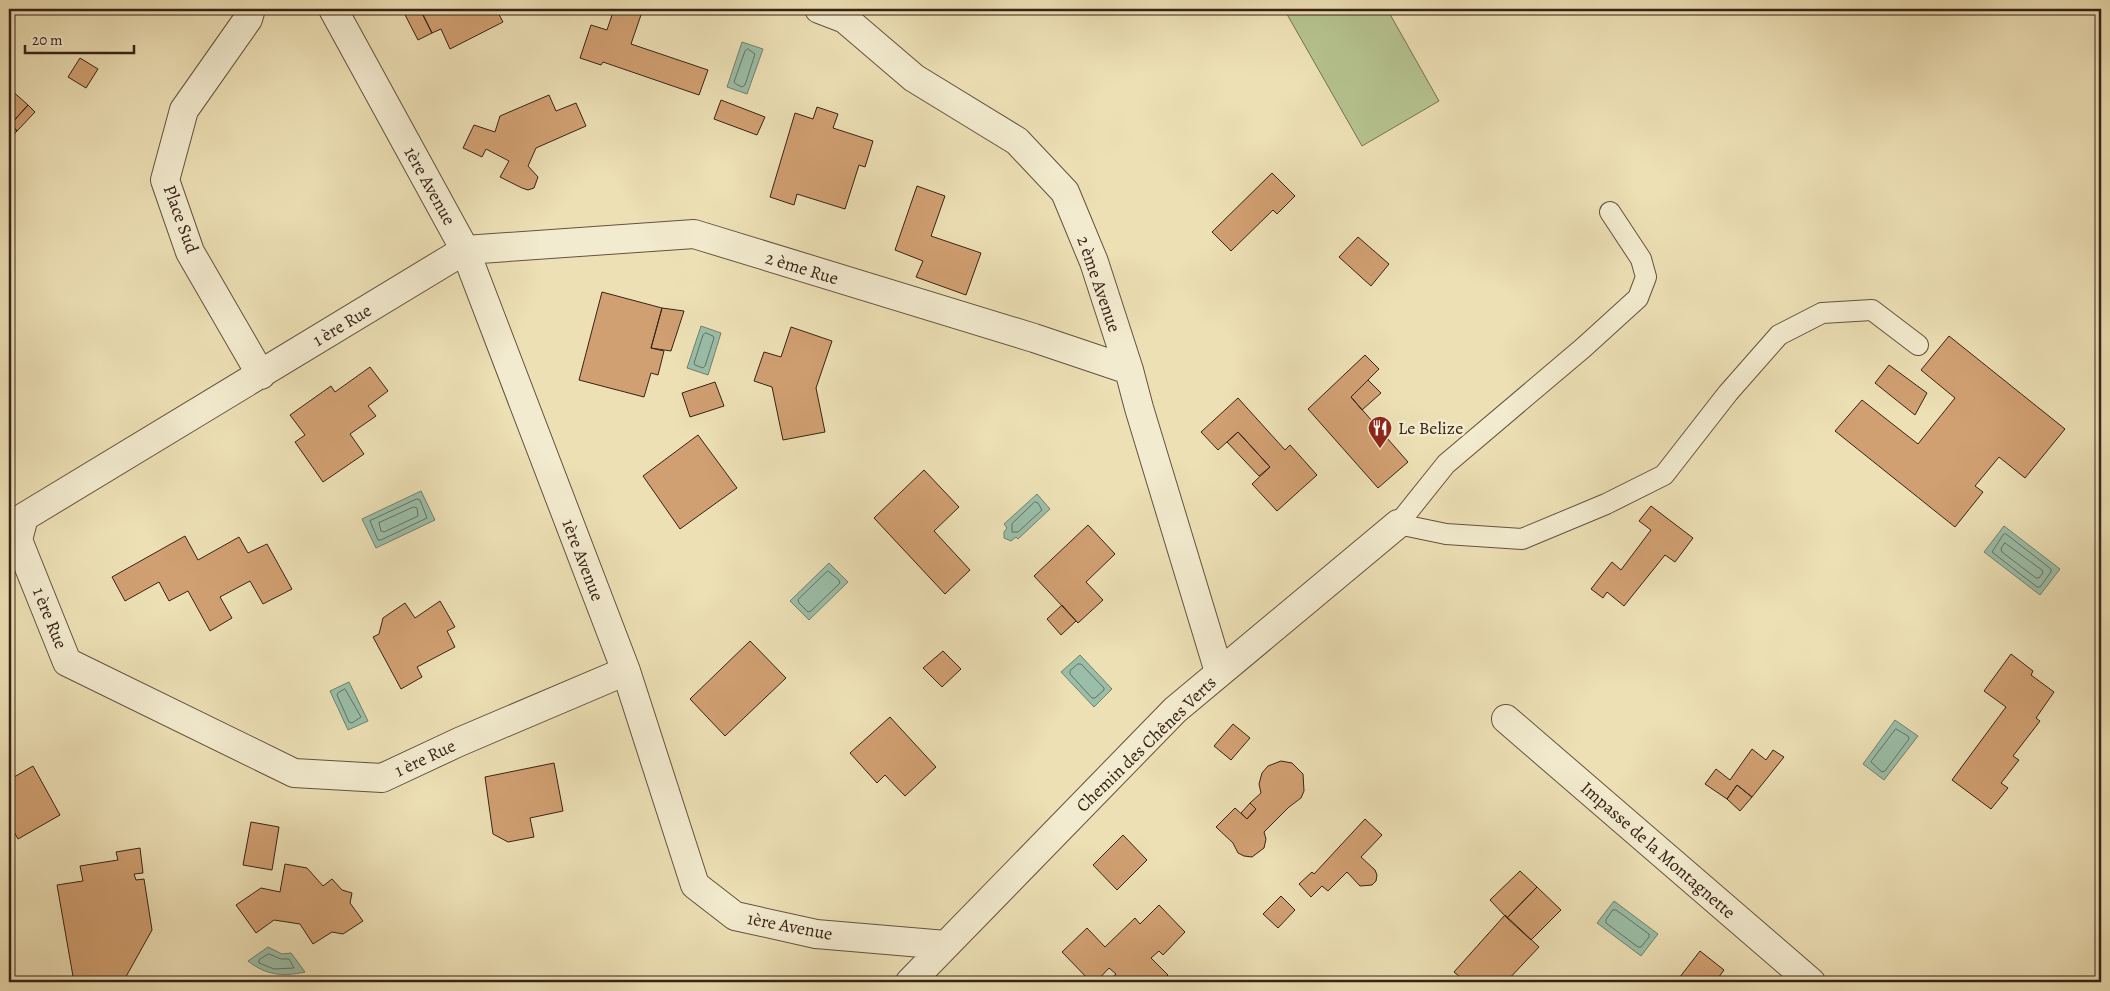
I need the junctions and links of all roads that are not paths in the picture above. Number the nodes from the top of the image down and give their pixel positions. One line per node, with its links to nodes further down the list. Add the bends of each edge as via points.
1 (251, 9): 8 (street, Place Sud, via 248,19 184,110 165,180 190,252)
2 (333, 9): 5 (street, 1ère Avenue)
3 (819, 9): 7 (street, 2 ème Avenue, via 845,19 914,78 1017,141 1065,192 1094,262)
4 (1610, 212): 10 (lane, via 1641,259 1646,277 1638,298 1446,464)
5 (465, 250): 7 (street, 2 ème Rue, via 694,234); 8 (street, 1 ère Rue); 11 (street, 1ère Avenue)
6 (1918, 345): 10 (lane, via 1872,310 1822,313 1779,335 1728,393 1664,475 1606,504 1522,539 1446,534)
7 (1129, 370): 12 (street, 2 ème Avenue)
8 (260, 375): 9 (street, 1 ère Rue)
9 (16, 518): 11 (street, 1 ère Rue, via 18,540 67,662 294,773 382,778)
10 (1398, 524): 12 (street, Chemin des Chênes Verts)
11 (626, 671): 14 (street, 1ère Avenue, via 695,884 735,916 816,934)
12 (1219, 672): 14 (street, Chemin des Chênes Verts, via 1175,710)
13 (1506, 718): 16 (street, Impasse de la Montagnette)
14 (946, 946): 15 (street, Chemin des Chênes Verts)
15 (910, 982)
16 (1811, 982)

